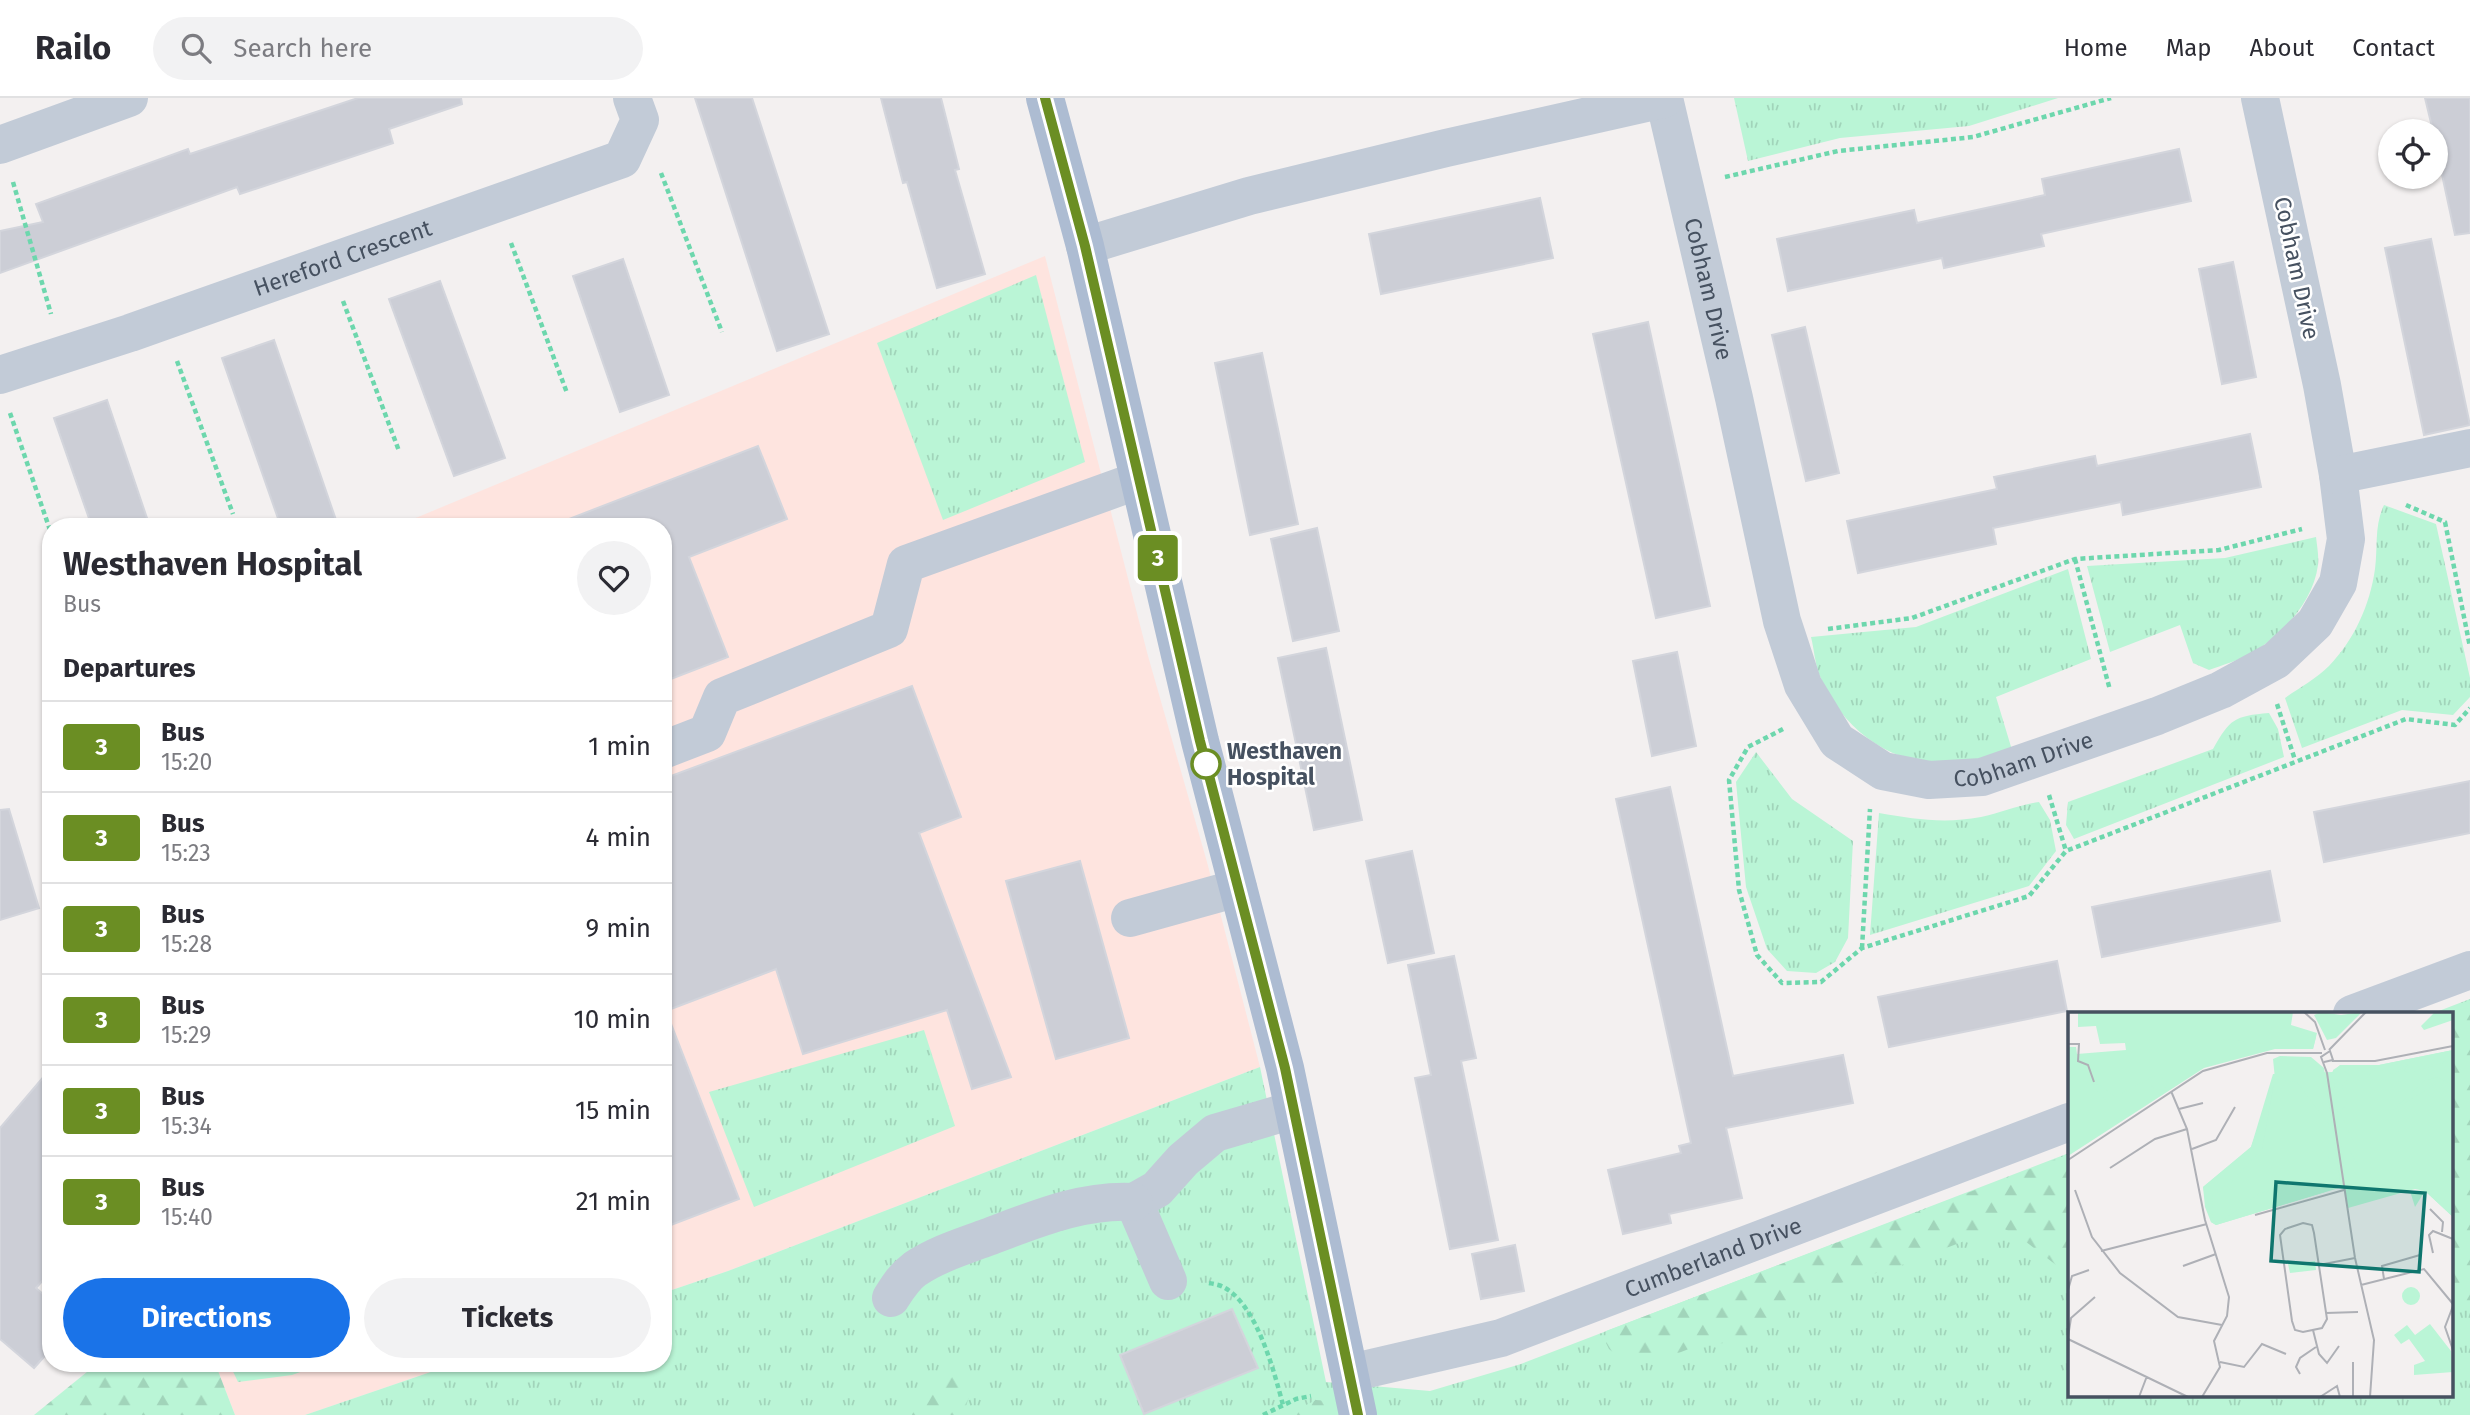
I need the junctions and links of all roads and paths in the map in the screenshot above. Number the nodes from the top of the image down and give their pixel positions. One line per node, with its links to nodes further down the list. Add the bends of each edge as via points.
1 (129, 98): 7 (street)
2 (1045, 98): 10 (main road)
3 (1664, 98): 8 (street, Cobham Drive); 10 (street, Cobham Drive, via 1249,196)
4 (2111, 98): 8 (path, via 1973,137 1838,151)
5 (2260, 98): 19 (street, Cobham Drive)
6 (636, 109): 9 (street, Hereford Crescent, via 622,159); 13 (path)
7 (1, 145): 14 (path)
8 (1684, 187): 26 (street, Cobham Drive)
9 (496, 204): 11 (street, Hereford Crescent); 16 (path)
10 (1085, 246): 20 (main road)
11 (329, 263): 12 (street, Hereford Crescent); 18 (path)
12 (163, 321): 14 (street, Hereford Crescent); 22 (path)
13 (722, 332)
14 (63, 356): 15 (street, Hereford Crescent)
15 (4, 391): 23 (path)
16 (567, 393)
17 (2470, 448): 19 (street)
18 (398, 451)
19 (2338, 475): 24 (street, Cobham Drive)
20 (1139, 480): 32 (street, via 906,564 889,629 722,697 707,733); 37 (main road)
21 (2398, 501): 27 (path, via 2445,522)
22 (233, 514)
23 (46, 518)
24 (2344, 518): 25 (path, via 2219,550); 28 (street, Cobham Drive, via 2346,539 2338,583 2315,623)
25 (2075, 559): 26 (path, via 1912,618); 31 (path)
26 (1786, 634): 30 (street, Cobham Drive, via 1803,685)
27 (2470, 647)
28 (2265, 666): 31 (street, Cobham Drive, via 2221,690); 34 (path)
29 (2470, 708): 34 (path, via 2455,725 2406,719)
30 (1819, 711): 35 (street, Cobham Drive, via 1837,741); 39 (path, via 1748,747 1729,780 1739,890 1757,955 1782,984 1821,982)
31 (2120, 729): 33 (street, Cobham Drive)
32 (672, 747)
33 (2038, 757): 35 (street, Cobham Drive, via 1982,777 1929,780 1883,771); 36 (path)
34 (2295, 760): 36 (path)
35 (1873, 764): 39 (path)
36 (2066, 851): 39 (path, via 2029,896)
37 (1238, 888): 38 (street); 42 (main road)
38 (1130, 918)
39 (1862, 948)
40 (2470, 970): 41 (street)
41 (2358, 1012)
42 (1293, 1110): 44 (street, via 1215,1133 1157,1189); 47 (main road)
43 (2068, 1122): 47 (street, Cumberland Drive, via 1501,1338)
44 (1134, 1202): 45 (street); 46 (street, via 1086,1204 950,1251 915,1269)
45 (1168, 1281): 49 (path, via 1200,1280 1225,1287 1240,1300 1266,1349)
46 (891, 1298)
47 (1350, 1373): 51 (main road)
48 (1318, 1394): 49 (path)
49 (1283, 1405): 50 (path)
50 (1263, 1415)
51 (1358, 1415)

